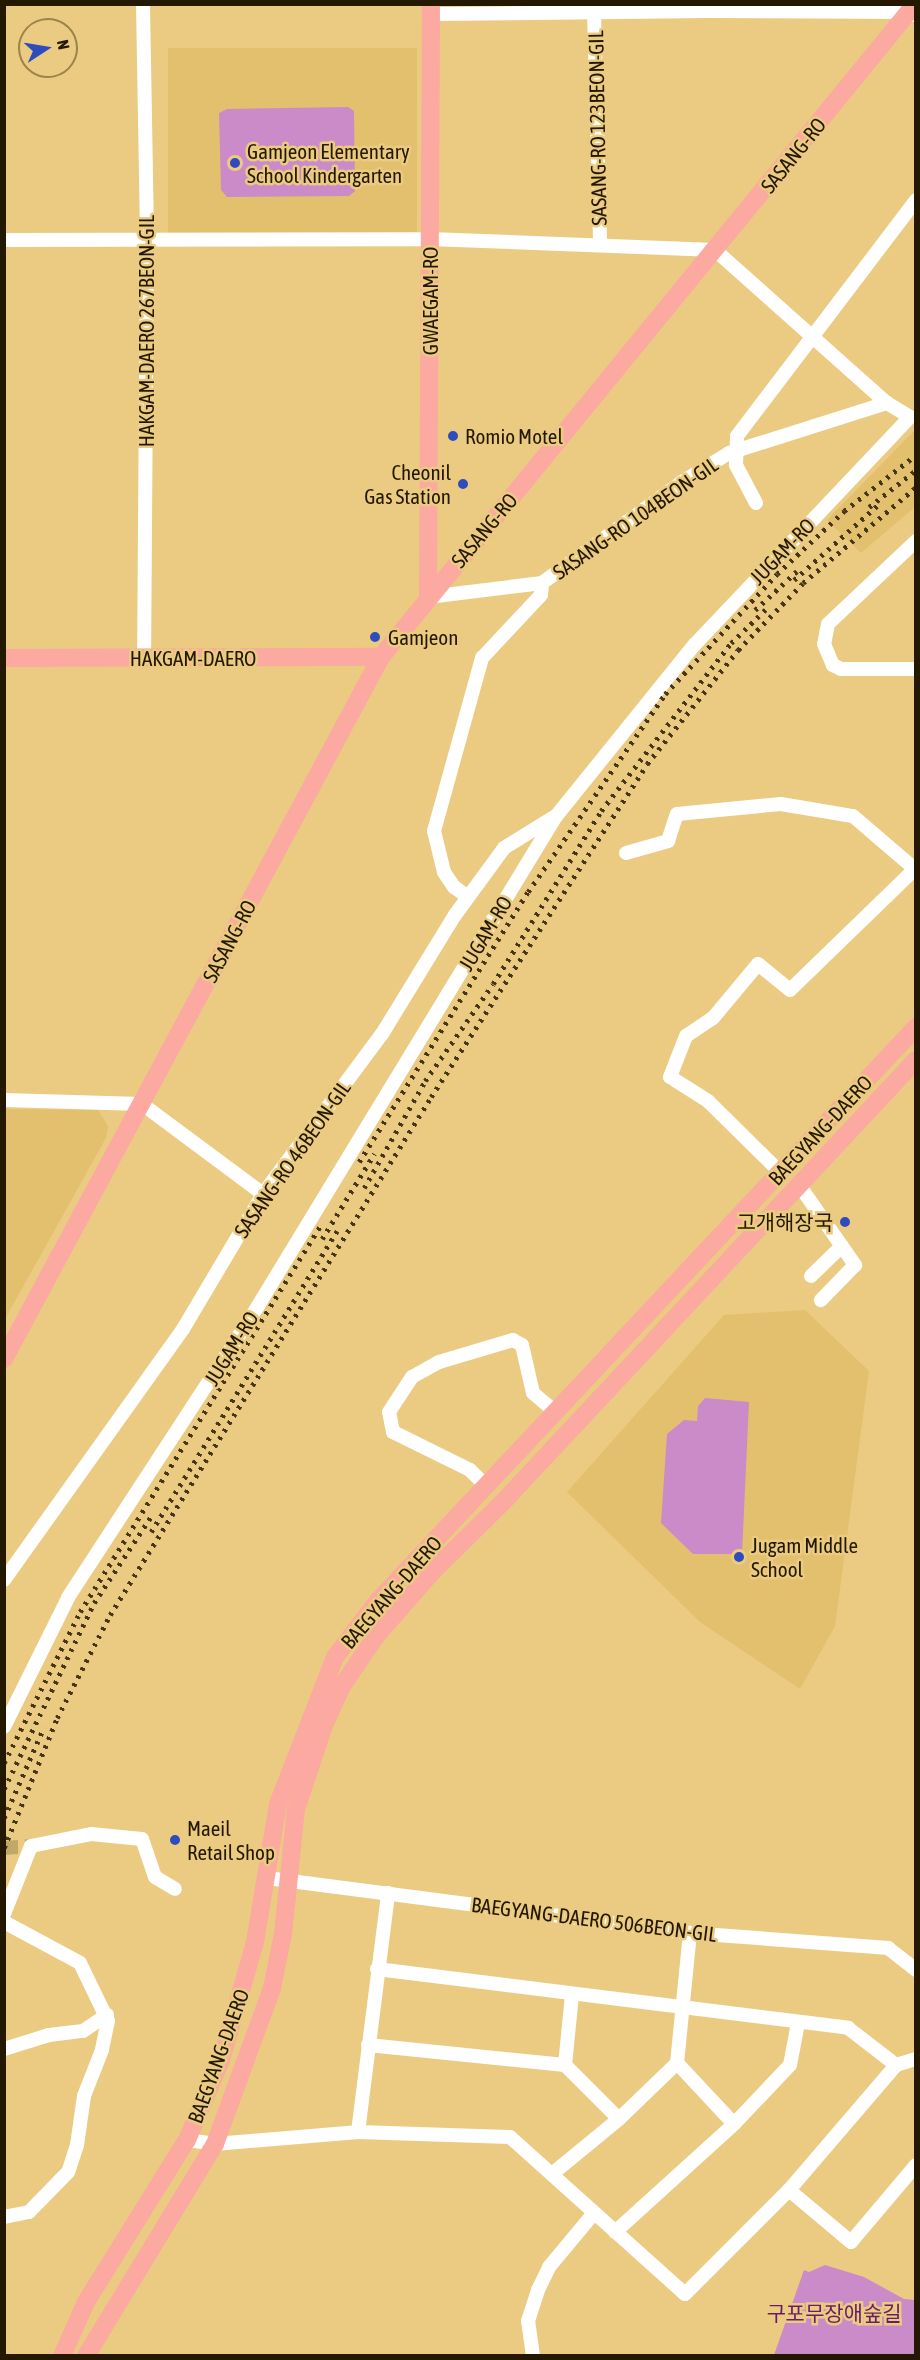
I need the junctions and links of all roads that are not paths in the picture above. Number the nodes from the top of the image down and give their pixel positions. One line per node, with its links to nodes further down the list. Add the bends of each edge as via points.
1 (143, 4): 9 (street, HAKGAM-DAERO 267BEON-GIL)
2 (708, 8): 4 (street); 5 (street)
3 (431, 9): 4 (street); 7 (main road, GWAEGAM-RO)
4 (594, 11): 10 (street, SASANG-RO 123BEON-GIL)
5 (913, 11): 11 (main road, SASANG-RO)
6 (915, 200): 12 (street, SASANG-RO 104BEON-GIL)
7 (430, 239): 9 (street, SASANG-RO 123BEON-GIL); 10 (street, SASANG-RO 123BEON-GIL); 19 (main road, GWAEGAM-RO)
8 (4, 240): 9 (street, SASANG-RO 123BEON-GIL)
9 (147, 240): 22 (street, HAKGAM-DAERO 267BEON-GIL)
10 (600, 244): 11 (street, SASANG-RO 123BEON-GIL)
11 (715, 250): 12 (street, JUGAM-RO); 19 (main road, SASANG-RO)
12 (814, 334): 13 (street, JUGAM-RO); 15 (street, SASANG-RO 104BEON-GIL, via 745,421)
13 (887, 403): 14 (street, JUGAM-RO); 15 (street, SASANG-RO 104BEON-GIL)
14 (913, 414): 24 (street, JUGAM-RO, via 694,644)
15 (735, 450): 16 (street, SASANG-RO 104BEON-GIL, via 736,465); 18 (street, SASANG-RO 104BEON-GIL, via 682,482)
16 (756, 503)
17 (915, 541): 23 (street, via 828,624 824,644 833,665 841,669)
18 (542, 583): 19 (street, SASANG-RO 104BEON-GIL); 27 (street, via 541,595 482,658 434,831 444,872 454,887)
19 (428, 597): 20 (main road, SASANG-RO)
20 (381, 657): 22 (main road, HAKGAM-DAERO); 31 (main road, SASANG-RO)
21 (4, 658): 22 (main road, HAKGAM-DAERO)
22 (144, 658)
23 (915, 671)
24 (556, 816): 27 (street, SASANG-RO 46BEON-GIL, via 504,848); 42 (street, JUGAM-RO, via 258,1306 68,1598)
25 (626, 853): 26 (street, via 668,841 677,814 781,804 853,816)
26 (915, 869): 32 (street, via 790,990 758,964 713,1018 686,1036 670,1077 708,1101)
27 (468, 897): 34 (street, SASANG-RO 46BEON-GIL, via 382,1034)
28 (915, 1026): 32 (main road, BAEGYANG-DAERO)
29 (915, 1060): 33 (main road, BAEGYANG-DAERO)
30 (4, 1100): 31 (street)
31 (142, 1104): 34 (street); 38 (main road, SASANG-RO)
32 (781, 1173): 39 (main road, BAEGYANG-DAERO)
33 (799, 1185): 35 (street); 44 (main road, BAEGYANG-DAERO, via 376,1636 342,1686 311,1761 296,1809)
34 (263, 1194): 41 (street, SASANG-RO 46BEON-GIL, via 183,1329)
35 (842, 1246): 36 (street); 37 (street, via 855,1264)
36 (811, 1276)
37 (820, 1300)
38 (4, 1359)
39 (556, 1412): 40 (main road, BAEGYANG-DAERO); 40 (street, via 533,1393 522,1345 513,1340 439,1362 412,1377 389,1412 393,1432 470,1470)
40 (486, 1486): 43 (main road, BAEGYANG-DAERO, via 378,1601 335,1657 279,1804)
41 (4, 1580)
42 (4, 1727)
43 (267, 1878): 44 (street, BAEGYANG-DAERO 506BEON-GIL); 65 (main road, BAEGYANG-DAERO, via 243,1993 221,2060)
44 (289, 1880): 46 (street, BAEGYANG-DAERO 506BEON-GIL); 66 (main road, BAEGYANG-DAERO, via 272,1988)
45 (176, 1888): 47 (street, via 155,1877 142,1839 92,1834 31,1846)
46 (388, 1893): 49 (street, BAEGYANG-DAERO 506BEON-GIL); 50 (street)
47 (4, 1914)
48 (4, 1922): 54 (street, via 80,1963)
49 (690, 1933): 51 (street, BAEGYANG-DAERO 506BEON-GIL, via 888,1948); 53 (street)
50 (377, 1969): 52 (street); 56 (street)
51 (915, 1970)
52 (572, 1995): 53 (street); 60 (street)
53 (683, 2006): 55 (street); 59 (street)
54 (107, 2015): 57 (street, via 82,2031 49,2035); 71 (street, via 102,2050 84,2096 77,2145 68,2172 29,2212)
55 (798, 2023): 61 (street, via 848,2028); 63 (street, via 790,2065)
56 (368, 2045): 60 (street); 64 (street)
57 (4, 2049)
58 (915, 2059): 61 (street)
59 (677, 2063): 62 (street); 63 (street)
60 (565, 2065): 62 (street)
61 (896, 2065): 69 (street)
62 (619, 2119): 68 (street)
63 (734, 2124): 72 (street)
64 (358, 2132): 66 (street); 68 (street, via 510,2137)
65 (187, 2140): 66 (street); 73 (main road, BAEGYANG-DAERO, via 86,2302)
66 (215, 2144): 74 (main road, BAEGYANG-DAERO)
67 (915, 2165): 69 (street, via 851,2242)
68 (552, 2174): 70 (street)
69 (789, 2190): 72 (street, via 685,2294)
70 (594, 2213): 72 (street); 75 (street, via 549,2267 538,2290 528,2321)
71 (4, 2217)
72 (615, 2232)
73 (62, 2355)
74 (86, 2355)
75 (533, 2355)

